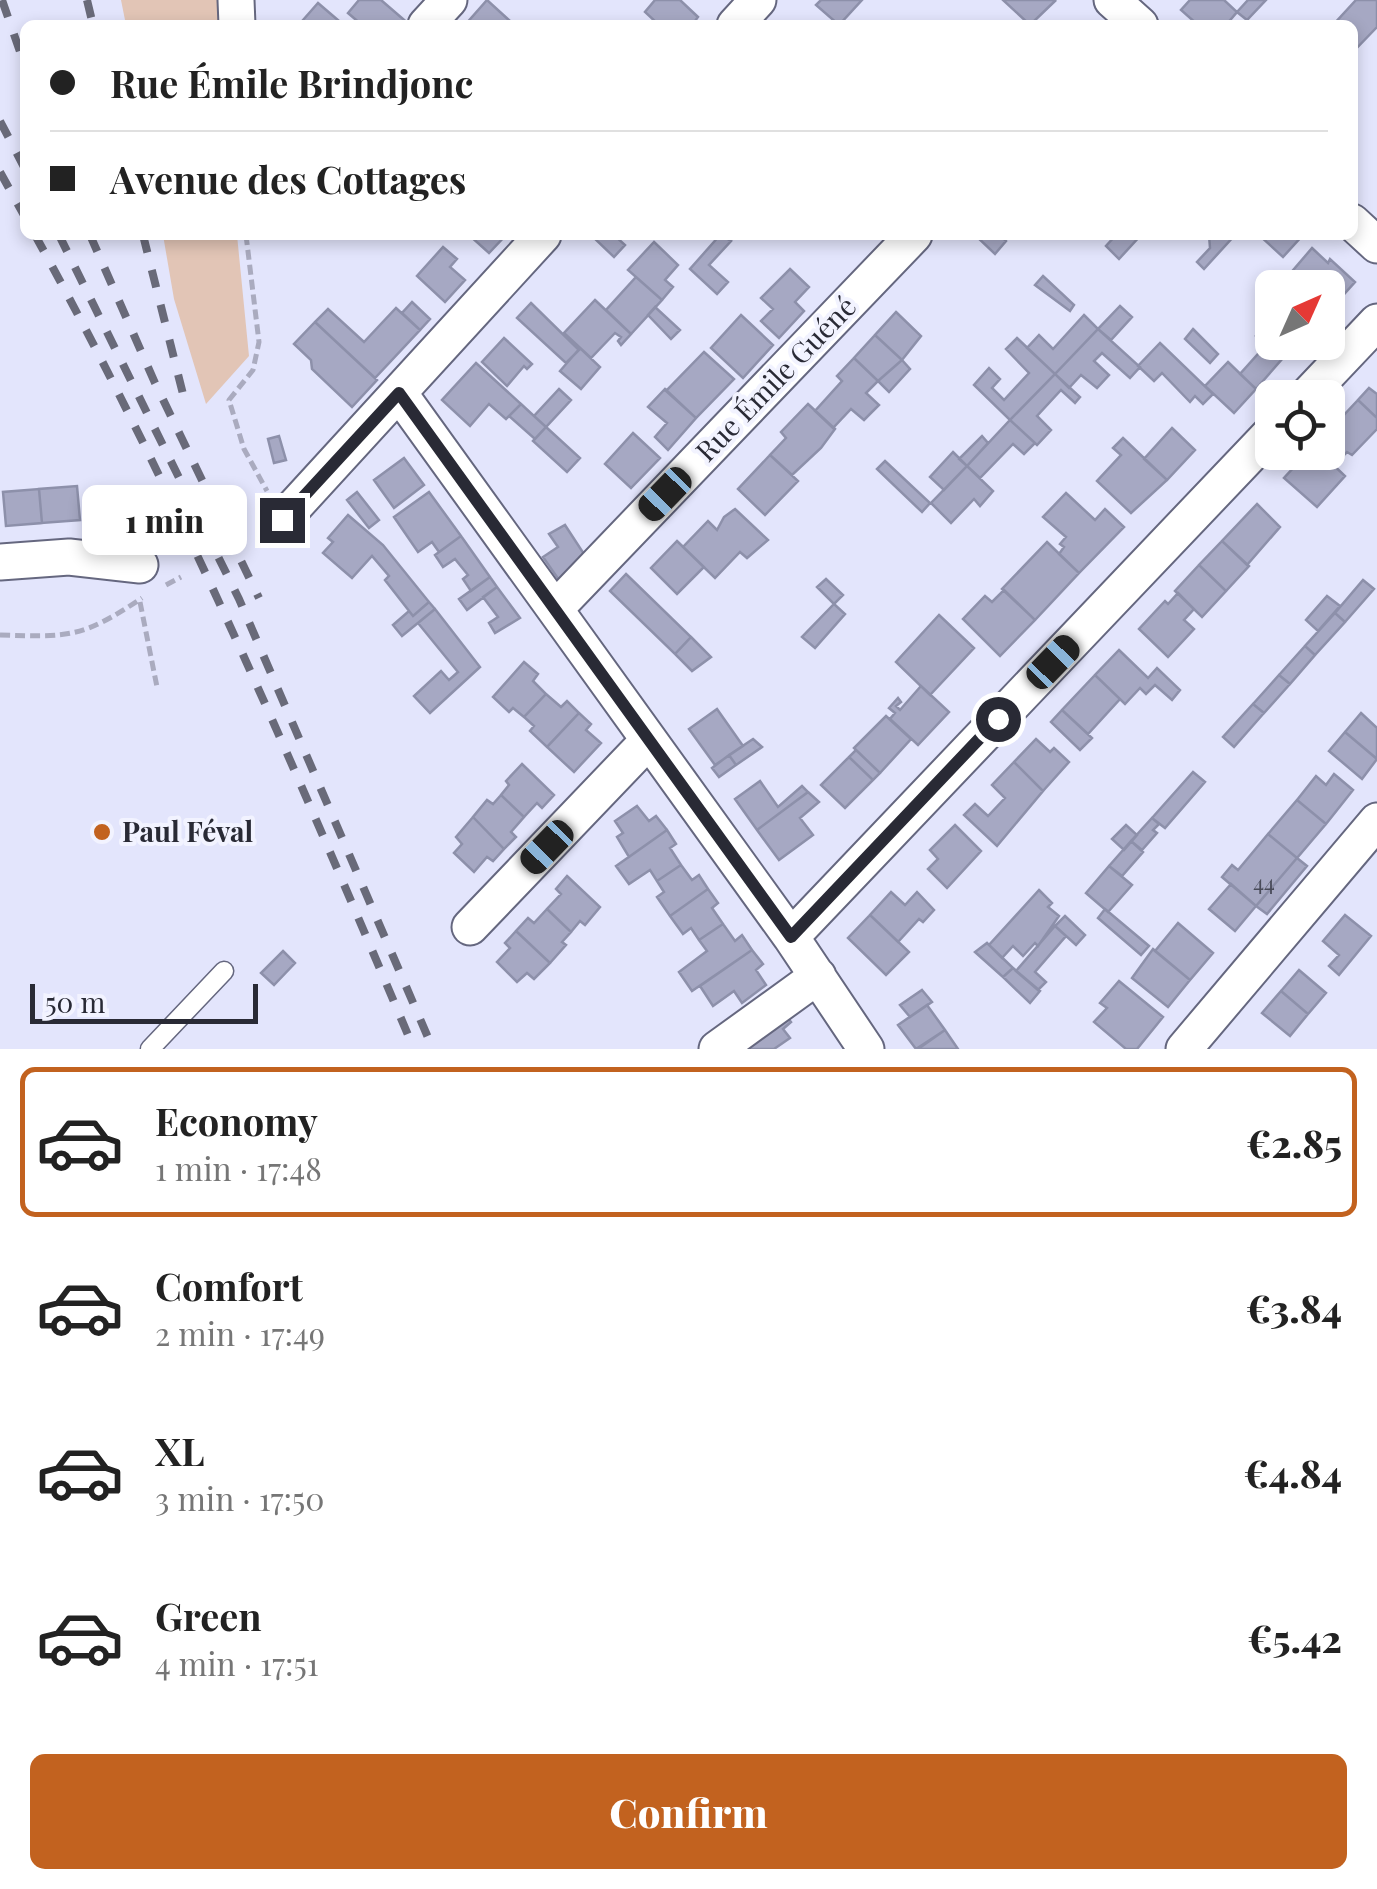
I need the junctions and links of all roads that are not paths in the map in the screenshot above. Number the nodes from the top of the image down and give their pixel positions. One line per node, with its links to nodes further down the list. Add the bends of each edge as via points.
1 (449, 0): 3 (street)
2 (758, 0): 4 (street)
3 (431, 20)
4 (740, 20)
5 (1358, 227): 8 (street)
6 (538, 240): 11 (street)
7 (909, 240): 16 (street, Rue Émile Guéné)
8 (1377, 244)
9 (1377, 322): 10 (street)
10 (1322, 380)
11 (399, 393): 13 (street); 16 (street)
12 (1255, 450): 20 (street)
13 (282, 520)
14 (0, 562): 15 (street, via 69,557)
15 (144, 586)
16 (554, 609): 17 (street)
17 (648, 741): 19 (street); 20 (street)
18 (1377, 822): 26 (street)
19 (470, 927)
20 (791, 937): 22 (street)
21 (224, 972): 23 (lane)
22 (818, 976): 24 (street); 25 (street)
23 (150, 1049)
24 (717, 1049)
25 (866, 1049)
26 (1184, 1049)

